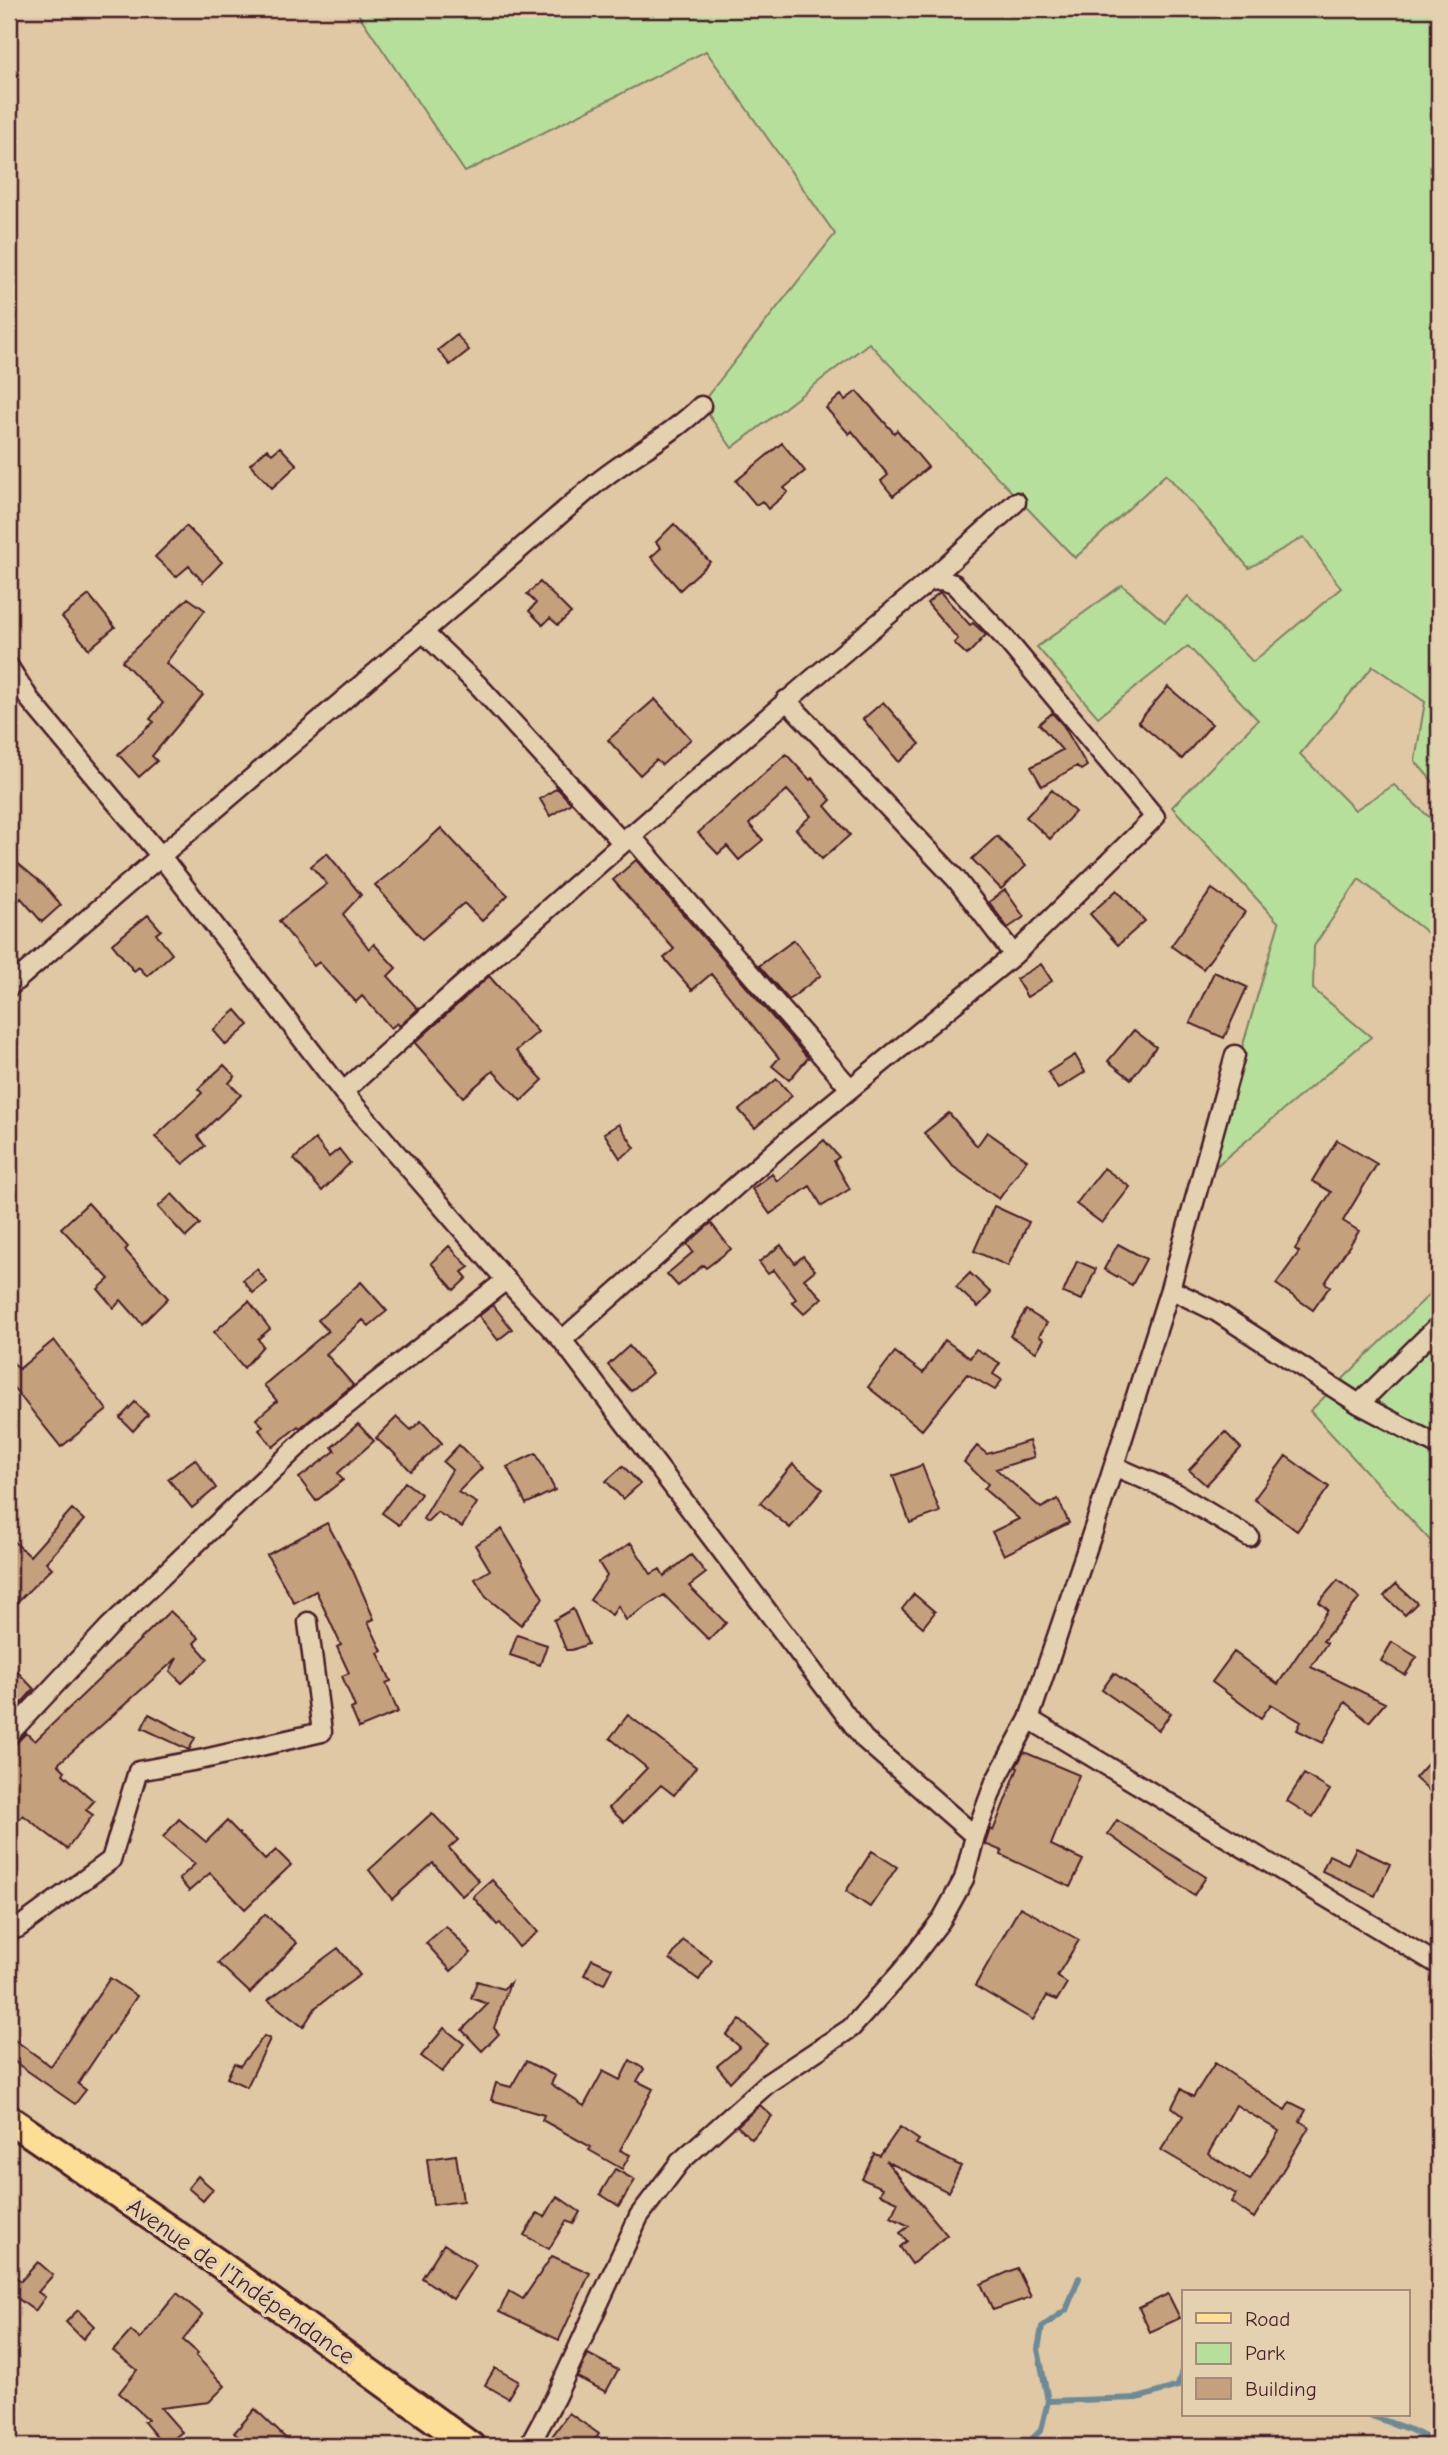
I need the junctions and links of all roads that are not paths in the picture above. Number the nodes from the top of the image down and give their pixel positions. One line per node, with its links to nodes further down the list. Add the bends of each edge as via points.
1 (701, 406): 4 (street, via 680,426 611,469)
2 (1016, 502): 3 (street)
3 (929, 581): 6 (street); 9 (street, via 954,584 1155,817)
4 (424, 633): 7 (street); 8 (street)
5 (9, 667): 8 (street, via 30,700)
6 (786, 700): 7 (street); 9 (street, via 956,880)
7 (626, 838): 12 (street); 13 (street)
8 (160, 855): 10 (street); 13 (street)
9 (1014, 955): 12 (street)
10 (9, 987)
11 (1235, 1055): 15 (street)
12 (850, 1088): 17 (street)
13 (343, 1092): 14 (street)
14 (506, 1280): 17 (street); 24 (street, via 315,1430 109,1627)
15 (1170, 1289): 18 (street, via 1217,1312); 20 (street)
16 (1439, 1325): 18 (street)
17 (562, 1340): 25 (street, via 864,1740)
18 (1359, 1404): 19 (street)
19 (1439, 1446)
20 (1114, 1466): 21 (street, via 1176,1493); 23 (street)
21 (1249, 1537)
22 (308, 1622): 26 (street, via 322,1732 138,1771 111,1860 18,1928)
23 (1029, 1719): 25 (street, via 995,1782); 27 (street)
24 (9, 1734)
25 (975, 1836): 30 (street, via 964,1879 942,1919 895,1979 851,2028 768,2083 680,2162 652,2198)
26 (9, 1922)
27 (1439, 1965)
28 (9, 2119): 29 (main road, Avenue de l'Indépendance)
29 (471, 2446)
30 (529, 2446)

